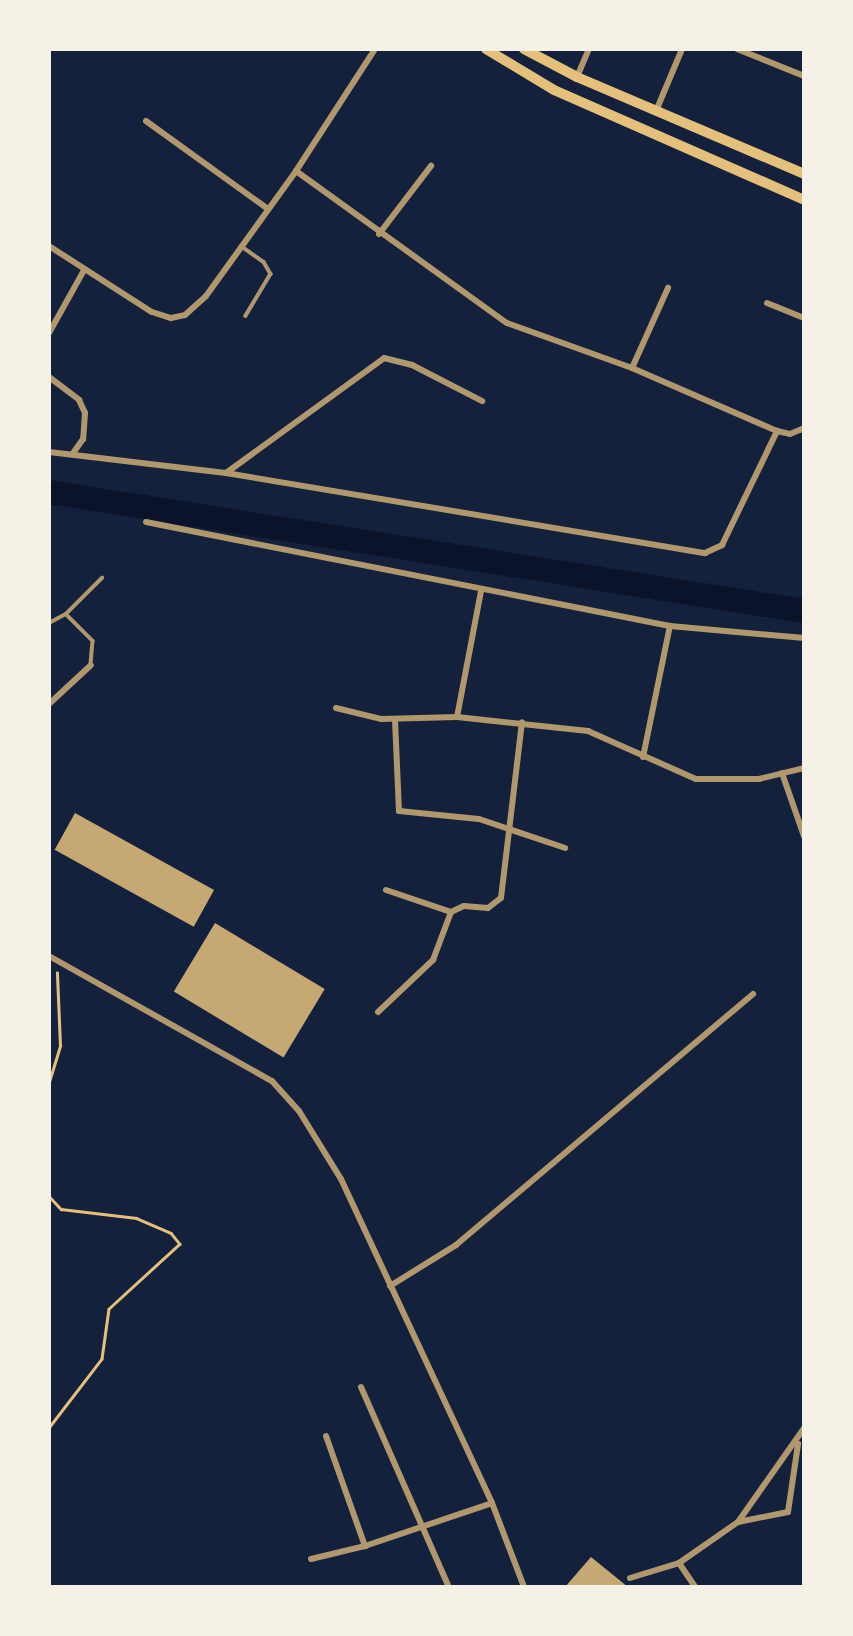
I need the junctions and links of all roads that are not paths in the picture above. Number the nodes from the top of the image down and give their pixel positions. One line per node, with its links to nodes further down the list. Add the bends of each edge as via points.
1 (375, 49): 12 (street)
2 (486, 49): 14 (main road, via 554,90)
3 (524, 49): 8 (main road)
4 (589, 49): 8 (street)
5 (682, 49): 9 (street)
6 (737, 49): 7 (street)
7 (804, 76)
8 (577, 77): 9 (main road)
9 (656, 111): 13 (main road)
10 (146, 121): 15 (street)
11 (432, 166): 16 (street)
12 (296, 171): 15 (street); 16 (street)
13 (804, 174)
14 (804, 200)
15 (268, 209): 18 (street)
16 (379, 233): 25 (street, via 507,323)
17 (49, 246): 19 (street)
18 (241, 246): 19 (street, via 206,296 177,317 152,312); 22 (lane, via 264,262 271,274)
19 (83, 272): 24 (street)
20 (668, 288): 25 (street)
21 (767, 303): 23 (street)
22 (246, 316)
23 (804, 318)
24 (49, 333)
25 (632, 368): 29 (street)
26 (49, 377): 31 (street, via 79,400 85,413 83,439)
27 (482, 401): 32 (street, via 412,365 384,358)
28 (804, 428): 29 (street, via 790,434)
29 (777, 430): 32 (street, via 722,545 705,553)
30 (49, 452): 31 (street)
31 (72, 455): 32 (street)
32 (226, 473)
33 (146, 522): 35 (street)
34 (102, 578): 36 (lane)
35 (481, 591): 38 (street); 43 (street)
36 (66, 614): 37 (lane); 40 (lane, via 93,640)
37 (49, 623)
38 (670, 626): 39 (street); 46 (street)
39 (804, 638)
40 (91, 665): 41 (street)
41 (49, 704)
42 (336, 708): 44 (street)
43 (457, 717): 44 (street); 45 (street)
44 (395, 720): 49 (street, via 399,811 479,819)
45 (522, 722): 46 (street, via 587,731); 49 (street)
46 (643, 757): 48 (street, via 696,779 728,782)
47 (804, 768): 48 (street)
48 (782, 773): 50 (street)
49 (508, 827): 51 (street); 53 (street, via 501,898 488,908 464,906)
50 (804, 836)
51 (565, 848)
52 (386, 890): 53 (street)
53 (451, 912): 56 (street, via 433,960)
54 (52, 957): 57 (street, via 272,1081 299,1111 341,1179)
55 (753, 994): 57 (street, via 456,1245)
56 (378, 1012)
57 (390, 1286): 62 (street)
58 (361, 1387): 64 (street)
59 (804, 1428): 61 (street)
60 (326, 1436): 65 (street)
61 (798, 1442): 63 (street); 63 (street, via 788,1512)
62 (492, 1503): 64 (street); 70 (street)
63 (738, 1521): 67 (street)
64 (424, 1527): 65 (street); 69 (street)
65 (365, 1546): 66 (street)
66 (311, 1559)
67 (679, 1563): 68 (street); 71 (street)
68 (630, 1578)
69 (449, 1587)
70 (524, 1587)
71 (695, 1587)

